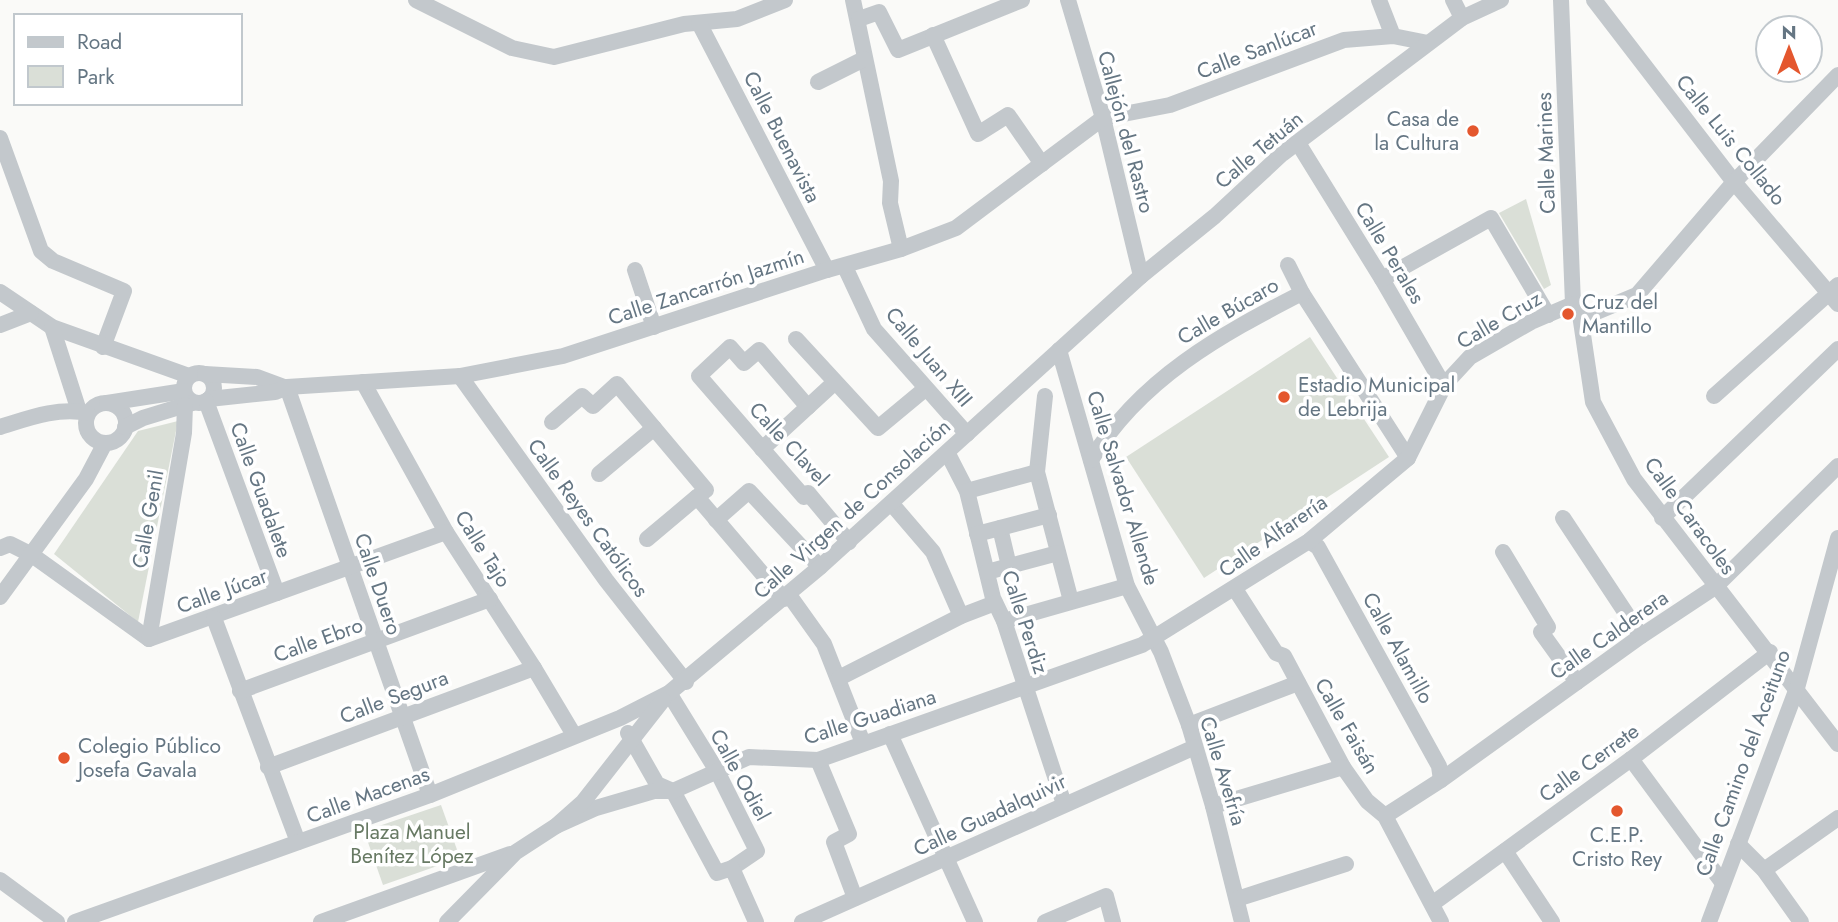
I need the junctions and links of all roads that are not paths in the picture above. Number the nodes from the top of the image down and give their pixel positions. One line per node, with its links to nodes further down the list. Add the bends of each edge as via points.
1 (416, 0): 13 (street, via 512,48 554,57)
2 (785, 0): 13 (street, via 737,19)
3 (853, 0): 12 (street)
4 (1022, 0): 14 (street)
5 (1069, 0): 20 (street, Callejón del Rastro)
6 (1379, 0): 15 (street)
7 (1453, 0): 11 (street)
8 (1501, 0): 11 (street, Calle Tetuán)
9 (1561, 0): 35 (street, Calle Marines)
10 (1594, 0): 24 (street, Calle Luis Collado)
11 (1462, 18): 16 (street, Calle Tetuán)
12 (859, 19): 14 (street, via 879,12 898,50); 17 (street)
13 (699, 23): 28 (street, Calle Buenavista)
14 (933, 35): 23 (street, via 978,134 1008,115)
15 (1393, 36): 16 (street, Calle Sanlúcar); 20 (street, Calle Sanlúcar, via 1344,40 1170,105)
16 (1427, 43): 22 (street, Calle Tetuán)
17 (864, 59): 19 (street); 25 (street)
18 (1838, 75): 24 (street)
19 (818, 82)
20 (1103, 118): 23 (street, Calle Zancarrón Jazmín); 30 (street, Callejón del Rastro)
21 (0, 138): 42 (street, via 41,251 53,261 124,291)
22 (1298, 143): 30 (street, Calle Tetuán); 31 (street, Calle Perales)
23 (1042, 164): 25 (street, Calle Zancarrón Jazmín, via 956,229)
24 (1734, 182): 34 (street, Calle Luis Collado); 35 (street, via 1637,295 1589,315)
25 (901, 250): 29 (street, Calle Zancarrón Jazmín)
26 (1288, 265): 33 (street)
27 (635, 270): 40 (street)
28 (827, 270): 29 (street, Calle Zancarrón Jazmín); 40 (street, Calle Zancarrón Jazmín)
29 (847, 272): 50 (street, Calle Juan XIII, via 874,329)
30 (1141, 276): 44 (street, Calle Tetuán)
31 (1382, 279): 37 (street, via 1491,218); 48 (street, Calle Perales)
32 (0, 292): 36 (street)
33 (1302, 293): 65 (street); 66 (street, Calle Búcaro, via 1186,357 1112,425)
34 (1835, 294): 53 (street)
35 (1576, 306): 37 (street, Calle Cruz); 75 (street, Calle Caracoles, via 1593,402 1634,479)
36 (31, 313): 38 (street); 39 (street)
37 (1548, 315): 48 (street, Calle Cruz, via 1470,357)
38 (0, 325)
39 (52, 327): 42 (street); 56 (street)
40 (654, 327): 45 (street, Calle Zancarrón Jazmín, via 563,356)
41 (796, 339): 47 (street)
42 (103, 347): 51 (street)
43 (1838, 349): 75 (street)
44 (1059, 350): 61 (street, Calle Virgen de Consolación); 66 (street, Calle Salvador Allende)
45 (460, 376): 46 (street, Calle Zancarrón Jazmín); 111 (street, Calle Reyes Católicos)
46 (363, 382): 49 (street, Calle Zancarrón Jazmín); 78 (street, Calle Tajo)
47 (835, 382): 50 (street, via 878,428); 55 (street)
48 (1444, 386): 65 (street, Calle Cruz)
49 (285, 387): 51 (street, Calle Zancarrón Jazmín); 51 (street, Calle Zancarrón Jazmín, via 257,377); 88 (street, Calle Duero)
50 (925, 389): 61 (street, Calle Juan XIII)
51 (196, 393): 54 (street); 59 (street); 95 (street, Calle Guadalete); 106 (street, Calle Genil, via 184,433)
52 (1045, 396): 68 (street)
53 (1714, 396)
54 (106, 403): 56 (street); 59 (street, via 119,408)
55 (808, 407): 63 (street); 63 (street, Calle Clavel, via 759,350 744,362 730,347 699,376)
56 (84, 412): 58 (street, via 41,414); 62 (street, via 88,433)
57 (552, 422): 60 (street, via 582,396 593,406 617,384)
58 (0, 427)
59 (125, 427): 62 (street, via 118,439)
60 (654, 428): 69 (street); 71 (street)
61 (967, 434): 64 (street, Calle Virgen de Consolación)
62 (105, 443): 87 (street, via 86,480)
63 (762, 449): 83 (street, Calle Clavel, via 804,496 808,493)
64 (948, 454): 70 (street, Calle Perdiz); 72 (street, Calle Virgen de Consolación)
65 (1408, 458): 82 (street, Calle Alfarería)
66 (1091, 460): 92 (street, Calle Salvador Allende)
67 (1838, 466): 93 (street, Calle Calderera)
68 (1037, 472): 70 (street); 73 (street)
69 (599, 474)
70 (967, 491): 79 (street, Calle Perdiz)
71 (702, 494): 76 (street); 81 (street)
72 (891, 503): 83 (street, Calle Virgen de Consolación); 101 (street, via 933,552)
73 (1048, 515): 77 (street); 86 (street)
74 (1563, 518): 105 (street)
75 (1662, 519): 93 (street, Calle Caracoles)
76 (716, 520): 90 (street, via 749,491); 97 (street)
77 (999, 528): 79 (street); 89 (street)
78 (446, 532): 88 (street, Calle Júcar); 98 (street, Calle Tajo)
79 (977, 534): 91 (street, Calle Perdiz)
80 (1838, 537): 115 (street, Calle Camino del Aceituno)
81 (647, 540)
82 (1309, 541): 94 (street, Calle Alfarería); 132 (street, Calle Alamillo, via 1318,547 1438,766)
83 (849, 542): 90 (street, Calle Virgen de Consolación)
84 (0, 548): 87 (street, via 10,544)
85 (1503, 552): 112 (street, via 1548,627 1541,632)
86 (1058, 553): 89 (street); 99 (street)
87 (32, 555): 96 (street); 106 (street)
88 (349, 566): 95 (street, Calle Júcar); 107 (street, Calle Duero)
89 (1009, 566): 91 (street)
90 (820, 567): 97 (street, Calle Virgen de Consolación)
91 (987, 572): 100 (street, Calle Perdiz)
92 (1126, 586): 99 (street); 104 (street, Calle Salvador Allende)
93 (1715, 587): 105 (street, Calle Calderera); 108 (street, Calle Caracoles)
94 (1235, 590): 104 (street, Calle Alfarería); 113 (street, Calle Faisán, via 1276,653 1284,656)
95 (277, 593): 102 (street, Calle Júcar)
96 (0, 597)
97 (786, 597): 110 (street, via 824,644); 111 (street, Calle Virgen de Consolación)
98 (489, 599): 107 (street, Calle Ebro); 109 (street, Calle Tajo)
99 (1071, 601): 103 (street)
100 (995, 603): 101 (street); 103 (street, Calle Perdiz)
101 (961, 616): 110 (street)
102 (214, 618): 106 (street, Calle Júcar); 116 (street)
103 (1004, 621): 114 (street, Calle Perdiz)
104 (1153, 635): 114 (street, Calle Guadiana, via 1142,645); 120 (street, Calle Avefría)
105 (1641, 636): 112 (street, Calle Calderera)
106 (149, 639)
107 (376, 641): 116 (street, Calle Ebro); 118 (street, Calle Duero)
108 (1770, 652): 115 (street, Calle Caracoles); 127 (street, Calle Cerrete)
109 (534, 668): 118 (street, Calle Segura); 122 (street, Calle Tajo)
110 (839, 678): 124 (street)
111 (685, 682): 117 (street, Calle Virgen de Consolación)
112 (1577, 682): 132 (street, Calle Calderera)
113 (1298, 683): 120 (street); 130 (street, Calle Faisán)
114 (1025, 687): 121 (street, Calle Guadiana); 135 (street, Calle Perdiz)
115 (1797, 688): 125 (street, Calle Caracoles); 141 (street, Calle Camino del Aceituno)
116 (240, 691): 129 (street)
117 (669, 693): 119 (street, Calle Macenas); 123 (street); 131 (street, Calle Odiel)
118 (400, 717): 129 (street, Calle Segura); 134 (street, Calle Duero)
119 (620, 718): 122 (street, Calle Macenas); 123 (street)
120 (1189, 725): 126 (street, Calle Avefría)
121 (890, 733): 124 (street, Calle Guadiana); 144 (street)
122 (574, 736): 134 (street, Calle Macenas)
123 (631, 738): 133 (street, via 657,784); 139 (street, via 583,802)
124 (863, 743): 128 (street, Calle Guadiana)
125 (1838, 744)
126 (1195, 747): 135 (street, Calle Guadalquivir); 136 (street, Calle Avefría)
127 (1631, 759): 142 (street, Calle Cerrete); 149 (street)
128 (818, 760): 131 (street, Calle Guadiana, via 749,757); 150 (street, via 849,834 834,842)
129 (268, 767): 140 (street)
130 (1343, 767): 136 (street); 137 (street, Calle Faisán)
131 (717, 771): 133 (street, Calle Guadiana); 146 (street, Calle Odiel, via 757,851)
132 (1441, 780): 137 (street, Calle Calderera)
133 (673, 791): 139 (street, Calle Guadiana, via 654,791 596,808); 146 (street, via 717,873)
134 (430, 795): 140 (street, Calle Macenas)
135 (1064, 804): 144 (street, Calle Guadalquivir)
136 (1213, 806): 151 (street, Calle Avefría)
137 (1385, 817): 152 (street, Calle Faisán)
138 (1838, 818): 147 (street)
139 (556, 826): 143 (street)
140 (298, 842): 154 (street, Calle Macenas)
141 (1738, 844): 147 (street); 149 (street, Calle Camino del Aceituno)
142 (1505, 851): 152 (street, Calle Cerrete); 164 (street)
143 (516, 852): 155 (street); 156 (street)
144 (948, 859): 150 (street, Calle Guadalquivir); 159 (street)
145 (1346, 864): 151 (street)
146 (732, 868): 157 (street)
147 (1764, 870): 166 (street)
148 (0, 880): 153 (street)
149 (1722, 882): 165 (street, Calle Camino del Aceituno)
150 (855, 898): 158 (street, Calle Guadalquivir)
151 (1237, 898): 162 (street, Calle Avefría)
152 (1432, 904): 163 (street, Calle Faisán)
153 (57, 922)
154 (75, 922)
155 (321, 922)
156 (447, 922)
157 (756, 922)
158 (802, 922)
159 (975, 922)
160 (1045, 922): 161 (street, via 1106,896)
161 (1113, 922)
162 (1241, 922)
163 (1441, 922)
164 (1552, 922)
165 (1709, 922)
166 (1801, 922)

